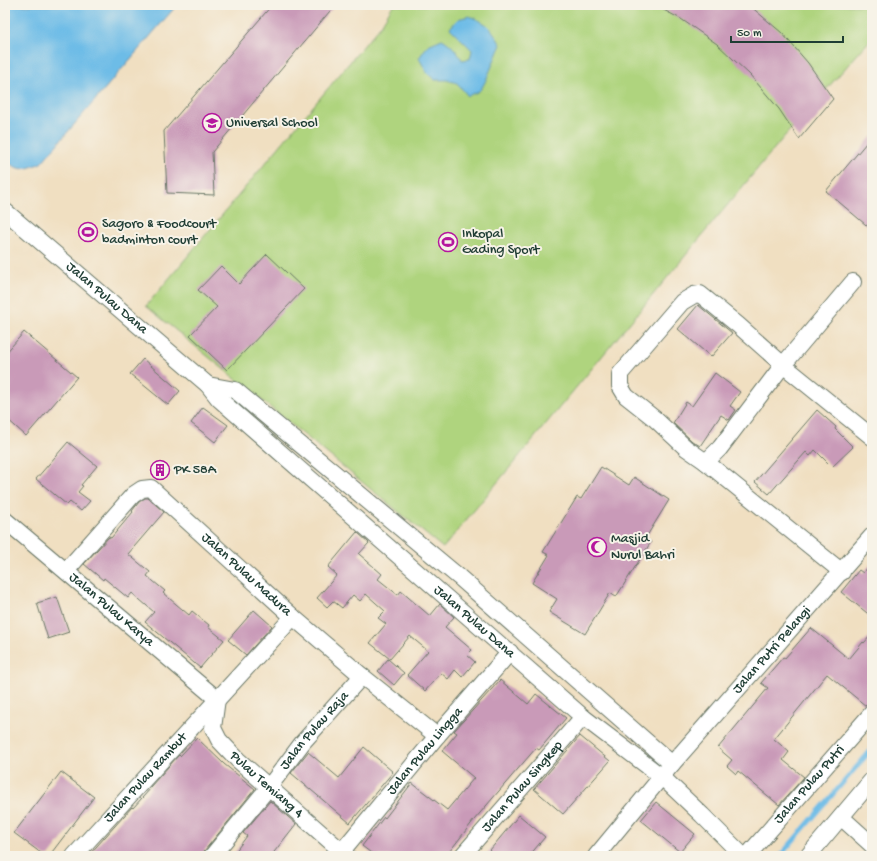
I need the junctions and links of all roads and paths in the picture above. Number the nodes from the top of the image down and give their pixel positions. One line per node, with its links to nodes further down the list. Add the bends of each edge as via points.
1 (5, 211): 4 (street, Jalan Pulau Dana)
2 (853, 282): 3 (street)
3 (783, 365): 5 (street); 6 (street, via 728,438); 6 (street, via 700,294 694,294 682,302 620,374 620,386 626,396)
4 (208, 385): 12 (street, Jalan Pulau Dana, via 219,399); 18 (street, Jalan Pulau Dana, via 235,390 459,577)
5 (872, 437)
6 (706, 462): 10 (street)
7 (5, 520): 9 (street, Jalan Pulau Karya)
8 (872, 536): 10 (street, Jalan Putri Pelangi)
9 (66, 571): 11 (street, Jalan Pulau Madura, via 133,495 142,489 151,488); 14 (street, Jalan Pulau Karya)
10 (842, 572): 18 (street, Jalan Putri Pelangi)
11 (292, 617): 13 (street, Jalan Pulau Madura); 14 (street, Jalan Pulau Rambut)
12 (510, 652): 16 (street, Jalan Pulau Dana); 17 (street, Jalan Pulau Lingga)
13 (362, 676): 17 (street, Jalan Pulau Madura); 21 (street, Jalan Pulau Raja, via 303,742)
14 (217, 699): 21 (street, Pulau Temiang 4, via 213,728 219,740); 25 (street, Jalan Pulau Rambut)
15 (872, 713): 30 (street, Jalan Pulau Putri)
16 (583, 717): 19 (street, Jalan Pulau Dana); 27 (street, Jalan Pulau Singkep)
17 (437, 736): 24 (street, Jalan Pulau Lingga)
18 (672, 764): 19 (street, Jalan Putri Pelangi)
19 (662, 777): 28 (street, Jalan Putri Pelangi); 29 (street, Jalan Pulau Dana)
20 (872, 780): 22 (street)
21 (269, 787): 24 (street, Pulau Temiang 4); 26 (street, Jalan Pulau Raja)
22 (841, 817): 23 (street); 31 (street)
23 (872, 845)
24 (344, 853)
25 (74, 856)
26 (212, 856)
27 (462, 856)
28 (596, 856)
29 (743, 856)
30 (747, 856)
31 (808, 856)

